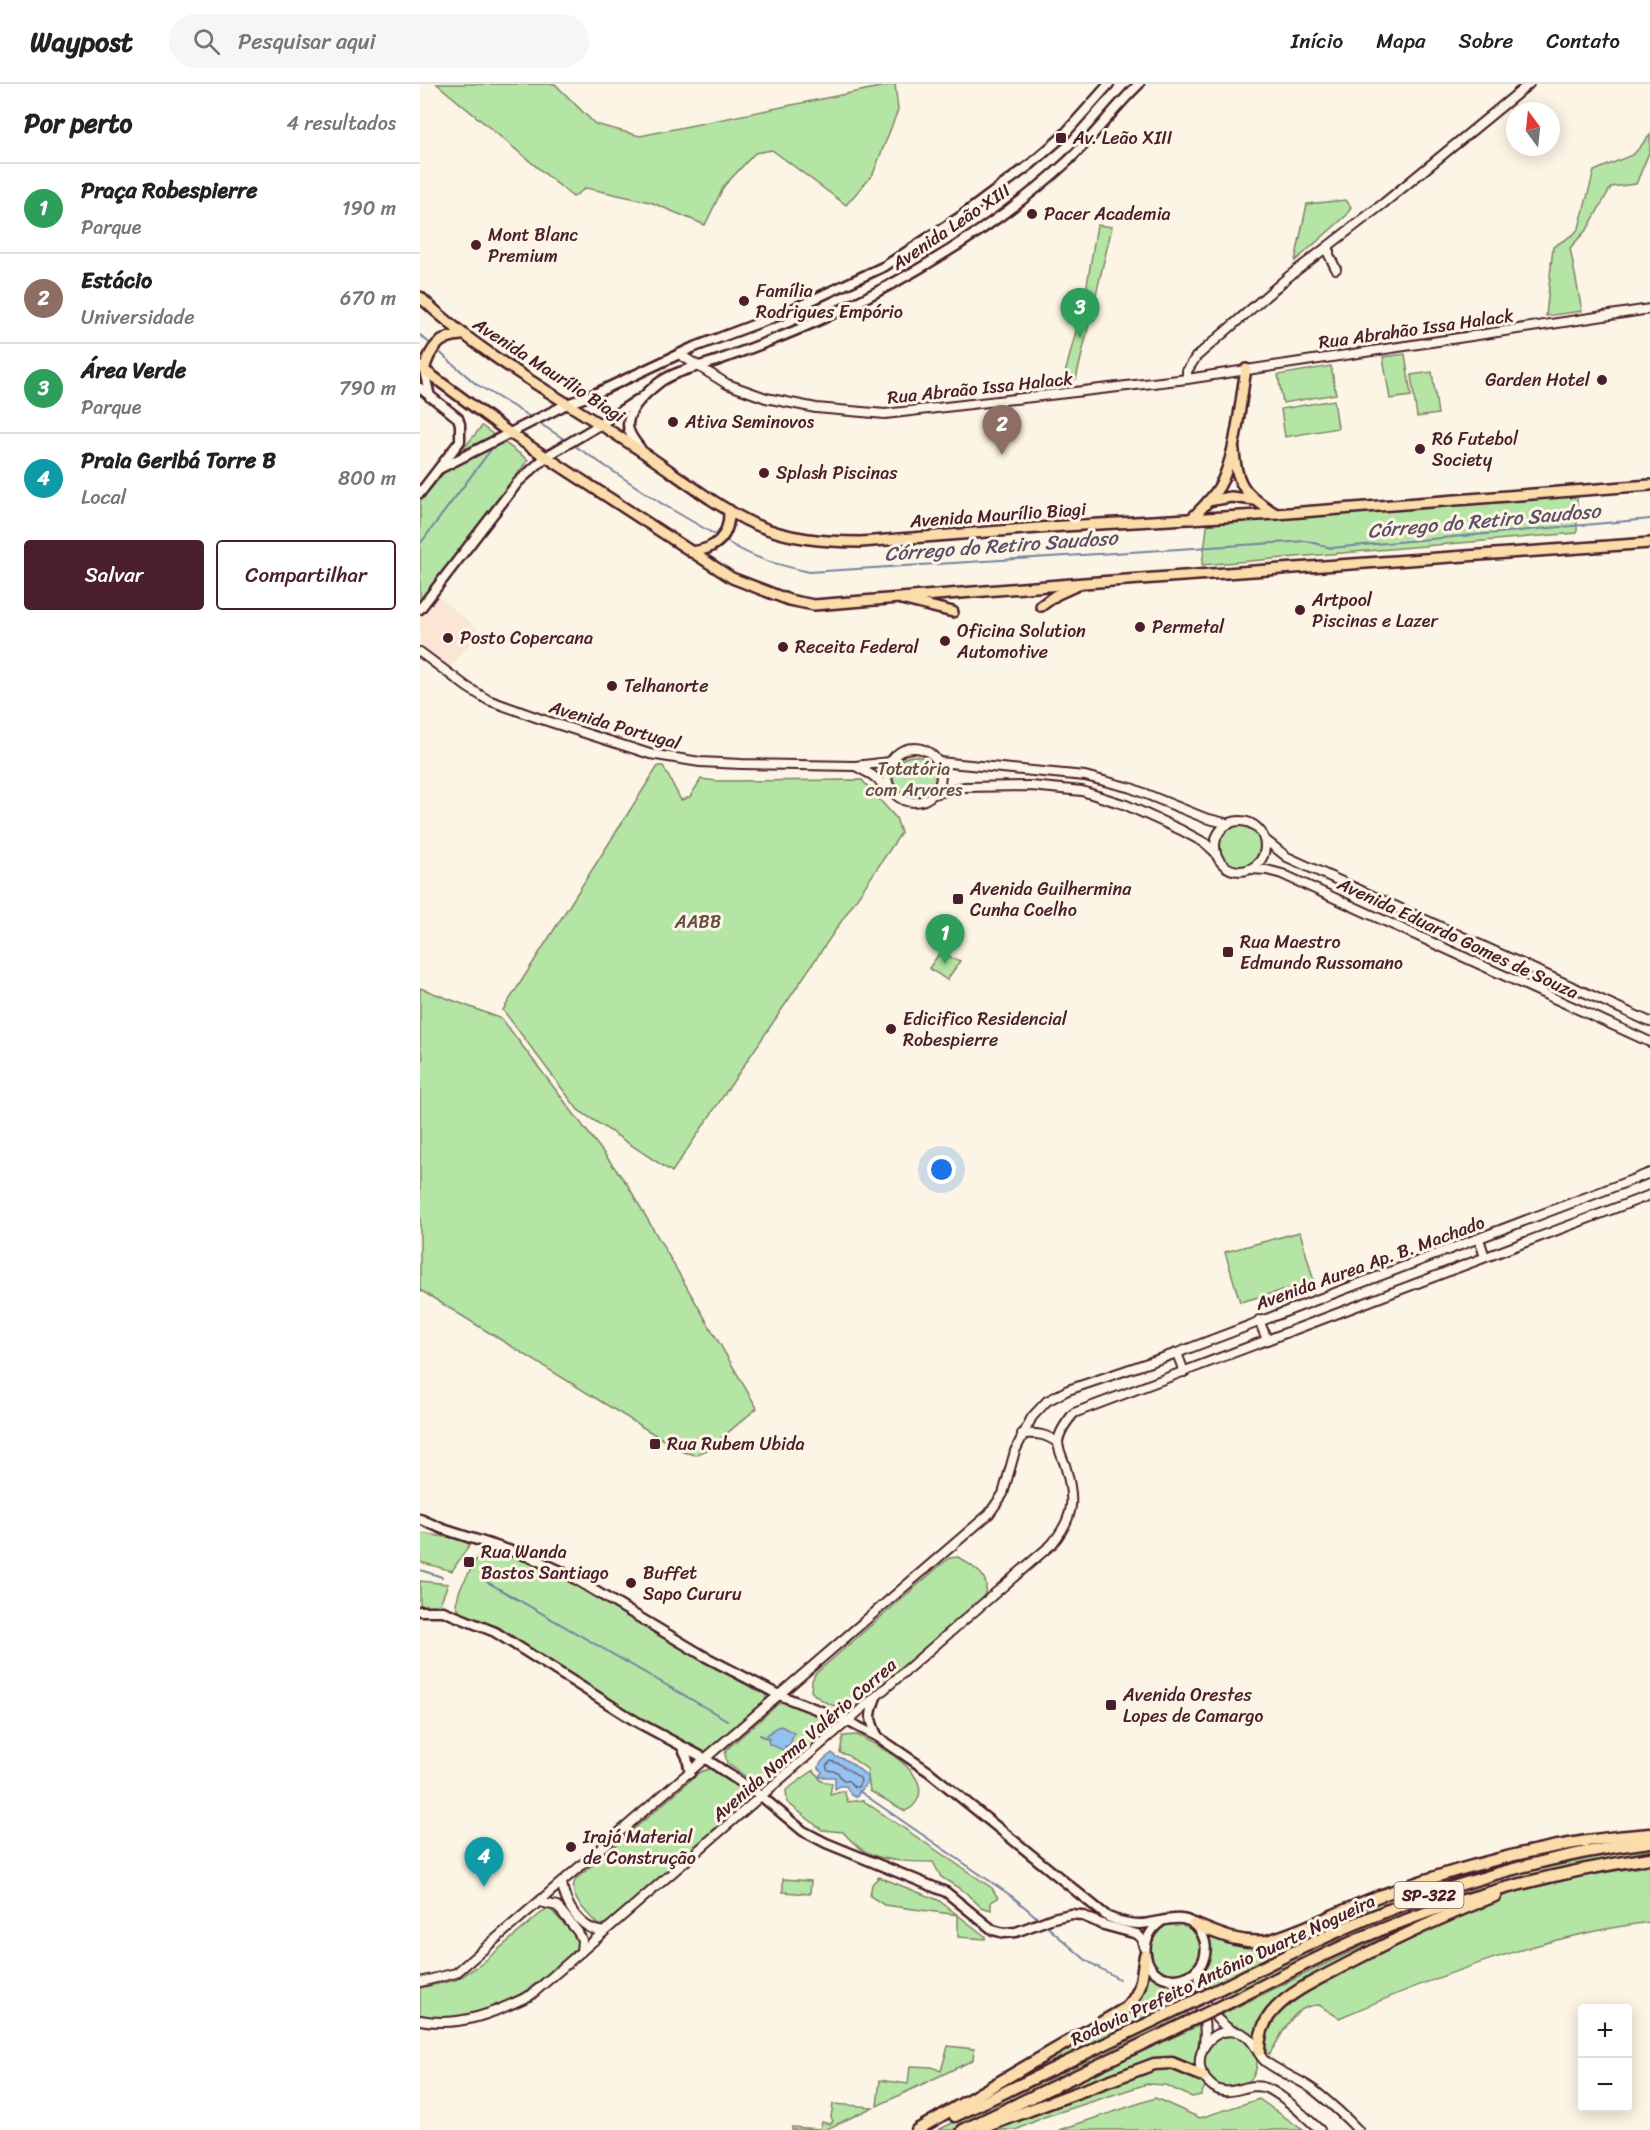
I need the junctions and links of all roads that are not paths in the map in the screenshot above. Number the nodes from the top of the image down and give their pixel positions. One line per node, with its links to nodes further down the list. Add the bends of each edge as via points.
1 (1109, 84): 9 (main road, Avenida Leão XIII, via 1061,138 1031,164 925,241 853,282)
2 (1529, 84): 4 (street)
3 (1133, 86): 10 (main road, Avenida Leão XIII, via 1062,166 1001,217 946,253 906,278 819,321)
4 (1329, 246): 5 (street); 13 (street, via 1196,357 1187,371)
5 (1336, 269)
6 (420, 297): 8 (main road, Avenida Maurílio Biagi)
7 (1650, 309): 12 (street, Rua Abrahão Issa Halack)
8 (462, 335): 11 (main road, via 443,338); 17 (main road, Avenida Maurílio Biagi)
9 (679, 354): 10 (street, Rua Abraão Issa Halack); 17 (main road, Avenida Leão XIII)
10 (697, 367): 13 (street, Rua Abraão Issa Halack, via 727,384 766,398 816,408 885,414); 16 (main road, Avenida Leão XIII, via 661,381)
11 (422, 369): 15 (main road); 19 (main road)
12 (1246, 369): 13 (street, Rua Abrahão Issa Halack); 20 (main road)
13 (1187, 379)
14 (420, 388): 15 (main road)
15 (430, 397): 23 (main road, via 458,418 460,424 460,441)
16 (641, 397): 18 (main road); 21 (main road, Avenida Leão XIII, via 627,426)
17 (567, 404): 18 (main road, Avenida Maurílio Biagi); 19 (main road, Avenida Leão XIII)
18 (601, 424): 21 (main road, Avenida Maurílio Biagi); 22 (main road)
19 (508, 432): 22 (main road); 23 (main road, Avenida Leão XIII)
20 (1233, 445): 26 (main road, via 1238,478); 27 (main road, via 1224,479)
21 (642, 451): 29 (main road, Avenida Maurílio Biagi)
22 (547, 456): 30 (main road); 38 (main road, via 518,482)
23 (439, 469): 25 (main road)
24 (1650, 484): 31 (main road, Avenida Maurílio Biagi)
25 (420, 493)
26 (1255, 500): 27 (main road, via 1231,497); 31 (main road)
27 (1208, 501): 32 (main road)
28 (609, 509): 30 (main road)
29 (729, 510): 32 (main road, Avenida Maurílio Biagi, via 773,531 828,542); 34 (main road, via 727,526 716,545)
30 (628, 511): 34 (main road)
31 (1276, 514): 32 (main road, Avenida Maurílio Biagi)
32 (1191, 519)
33 (1650, 543): 35 (main road)
34 (691, 552): 36 (main road, via 732,578 789,600 814,605)
35 (1084, 583): 36 (main road); 37 (main road)
36 (893, 597): 39 (main road)
37 (1041, 606)
38 (420, 609)
39 (953, 612)
40 (420, 652): 43 (street, Avenida Portugal, via 488,700 651,754 700,762)
41 (890, 762): 42 (street, via 912,748 928,752); 43 (street, Avenida Portugal); 46 (street, via 887,777)
42 (939, 762): 44 (street); 47 (street, via 941,783)
43 (855, 766): 46 (street)
44 (1085, 776): 45 (street); 48 (street, via 1131,788)
45 (1082, 791): 47 (street, via 1031,786 964,787); 50 (street, via 1126,805 1181,830)
46 (893, 792): 47 (street, via 913,803)
47 (934, 794)
48 (1229, 824): 49 (street, via 1254,825); 50 (street, via 1220,830)
49 (1264, 839): 51 (street, via 1263,856); 52 (street, Avenida Eduardo Gomes de Souza, via 1287,857)
50 (1215, 852): 51 (street, via 1226,868)
51 (1250, 869): 53 (street, Avenida Eduardo Gomes de Souza, via 1282,874)
52 (1343, 884): 53 (street); 54 (street, Avenida Eduardo Gomes de Souza)
53 (1335, 898): 55 (street, Avenida Eduardo Gomes de Souza)
54 (1541, 974): 55 (street); 56 (street, Avenida Eduardo Gomes de Souza)
55 (1535, 989): 57 (street, Avenida Eduardo Gomes de Souza)
56 (1650, 1022)
57 (1650, 1042)
58 (1650, 1173): 60 (street, Avenida Aurea Ap. B. Machado)
59 (1650, 1195): 61 (street, Avenida Aurea Ap. B. Machado)
60 (1479, 1239): 61 (street); 62 (street, Avenida Aurea Ap. B. Machado)
61 (1485, 1257): 63 (street, Avenida Aurea Ap. B. Machado)
62 (1259, 1320): 63 (street); 64 (street, Avenida Aurea Ap. B. Machado)
63 (1267, 1340): 65 (street, Avenida Aurea Ap. B. Machado)
64 (1177, 1353): 65 (street); 66 (street, Avenida Aurea Ap. B. Machado, via 1068,1390 1047,1401)
65 (1184, 1372): 67 (street, Avenida Aurea Ap. B. Machado, via 1074,1413)
66 (1022, 1434): 67 (street, via 1039,1433); 70 (street, via 1003,1494 989,1514)
67 (1058, 1443): 71 (street, Avenida Norma Valério Correa, via 1071,1485 1071,1513 1065,1529)
68 (420, 1519): 70 (main road, via 565,1573 670,1637)
69 (420, 1611): 74 (main road, via 444,1611 495,1632 637,1722)
70 (779, 1695): 72 (main road); 75 (street)
71 (876, 1697): 72 (street, Avenida Norma Valério Correa); 73 (main road, via 870,1713)
72 (847, 1721): 73 (main road); 77 (street, Avenida Norma Valério Correa)
73 (878, 1737): 84 (main road, via 928,1771 1108,1917 1131,1924)
74 (679, 1744): 75 (main road); 76 (main road)
75 (706, 1759): 76 (street); 77 (main road)
76 (690, 1773): 82 (street)
77 (761, 1796): 86 (street, Avenida Norma Valério Correa); 87 (main road, via 803,1831 946,1892 993,1930 1016,1932 1053,1918 1081,1915 1137,1934)
78 (1650, 1834): 85 (highway, via 1552,1847 1457,1871 1382,1895 1267,1941 1230,1939)
79 (1650, 1842): 98 (highway, Rodovia Prefeito Antônio Duarte Nogueira / SP-322, bridge, via 1581,1853 1463,1883 1384,1911)
80 (1650, 1858): 81 (highway, Rodovia Prefeito Antônio Duarte Nogueira / SP-322)
81 (1565, 1872): 95 (highway, via 1454,1912 1325,1976 1274,2009 1261,2034); 99 (highway, Rodovia Prefeito Antônio Duarte Nogueira / SP-322, bridge, via 1478,1894 1396,1924)
82 (562, 1883): 83 (street); 86 (street, via 575,1914 587,1927)
83 (540, 1902): 88 (street, via 557,1906 582,1940); 91 (street, via 456,1973)
84 (1162, 1921): 85 (main road, via 1178,1918); 87 (main road, via 1149,1932)
85 (1194, 1924): 89 (main road, via 1206,1946)
86 (603, 1932): 88 (street, Avenida Norma Valério Correa)
87 (1145, 1951): 90 (main road, via 1153,1969); 97 (highway, via 1141,1987 1126,2008)
88 (581, 1952): 92 (street, Avenida Norma Valério Correa, via 531,1995 497,2012 467,2020)
89 (1198, 1969): 90 (main road, via 1183,1978); 93 (street, via 1198,1984 1206,2004 1216,2019)
90 (1167, 1978): 94 (street, via 1190,1991 1199,2004 1205,2024)
91 (420, 1982)
92 (420, 2020)
93 (1233, 2031): 94 (street, via 1217,2034); 95 (street, via 1249,2037)
94 (1204, 2045): 96 (street, via 1199,2061)
95 (1259, 2053): 102 (street, via 1266,2062 1313,2090)
96 (1203, 2076): 100 (highway, via 1172,2063 1154,2064); 101 (street, via 1222,2091 1255,2086 1269,2089)
97 (917, 2130)
98 (925, 2130)
99 (963, 2130)
100 (976, 2130)
101 (1320, 2130)
102 (1358, 2130)

